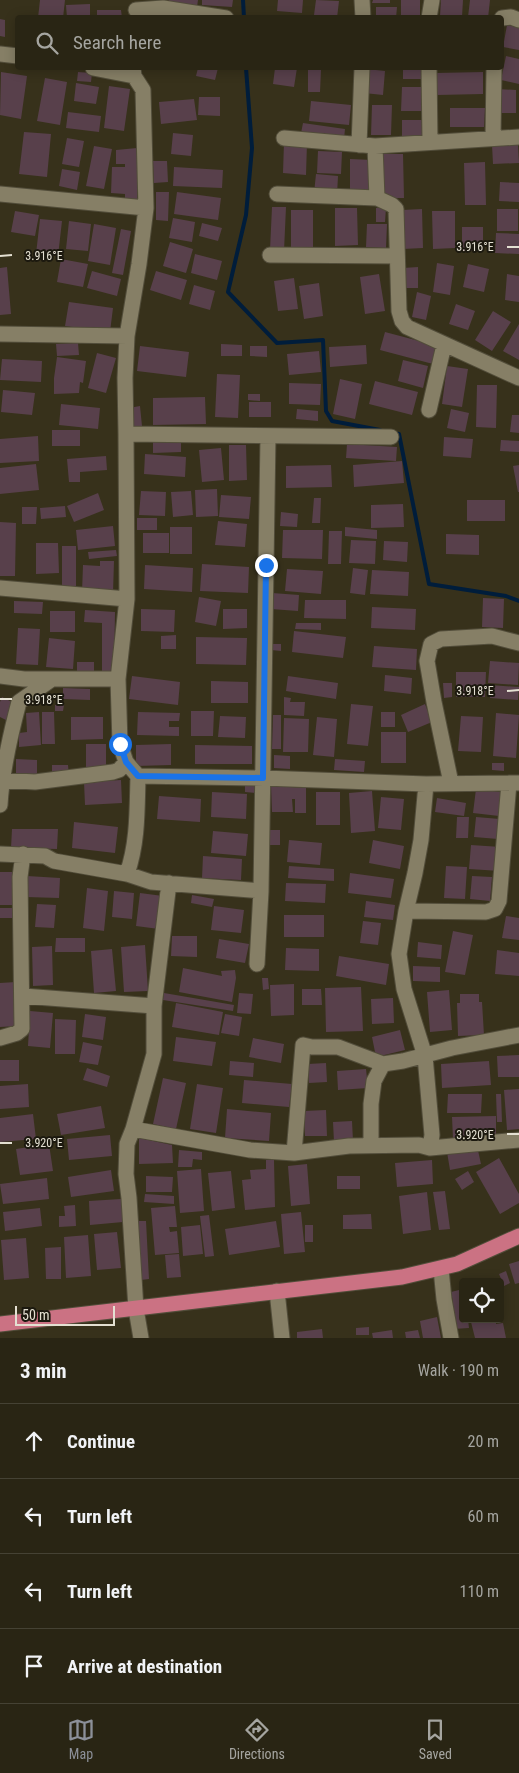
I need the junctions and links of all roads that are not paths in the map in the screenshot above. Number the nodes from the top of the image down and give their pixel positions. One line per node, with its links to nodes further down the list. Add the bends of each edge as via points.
1 (362, 0): 5 (street)
2 (432, 0): 6 (street)
3 (136, 9): 4 (street, via 163,8)
4 (207, 15)
5 (363, 15)
6 (430, 15)
7 (504, 18): 8 (street)
8 (519, 20)
9 (0, 54): 10 (street)
10 (15, 56)
11 (113, 70): 15 (street)
12 (362, 70): 20 (street)
13 (429, 70): 19 (street)
14 (494, 70): 18 (street)
15 (133, 72): 25 (street, via 143,90)
16 (519, 137): 18 (street)
17 (284, 138): 20 (street)
18 (493, 138): 19 (street)
19 (430, 142): 21 (street)
20 (359, 145): 21 (street)
21 (375, 146): 24 (street)
22 (0, 194): 25 (street)
23 (277, 194): 24 (street)
24 (377, 198): 27 (street, via 396,209)
25 (146, 208): 29 (street)
26 (270, 255): 27 (street)
27 (397, 256): 30 (street, via 402,321 407,328)
28 (0, 334): 29 (street)
29 (127, 336): 33 (street)
30 (444, 345): 31 (street); 32 (street)
31 (519, 378)
32 (429, 410)
33 (126, 434): 34 (street); 37 (street)
34 (268, 436): 35 (street); 44 (street)
35 (391, 437)
36 (0, 588): 37 (street)
37 (127, 599): 41 (street)
38 (519, 643): 46 (street, via 492,636 441,639 431,644 427,661)
39 (0, 676): 40 (street)
40 (52, 679): 41 (street); 45 (street, via 19,702)
41 (118, 679): 42 (street, via 120,744)
42 (126, 762): 43 (street); 45 (street, via 113,772 35,782)
43 (138, 776): 44 (street); 52 (street, via 137,827)
44 (263, 778): 48 (street); 54 (street)
45 (1, 780): 49 (street)
46 (450, 783): 47 (street); 48 (street)
47 (514, 783): 55 (street, via 499,902 494,909 486,912)
48 (426, 784): 55 (street, via 416,873)
49 (0, 805)
50 (0, 854): 51 (street)
51 (23, 854): 52 (street); 57 (street, via 20,877)
52 (127, 874): 53 (street)
53 (169, 884): 54 (street); 58 (street)
54 (261, 891): 56 (street)
55 (406, 911): 61 (street, via 399,954 402,981)
56 (257, 964)
57 (23, 996): 58 (street); 60 (street, via 22,1029)
58 (154, 1006): 63 (street, via 154,1054)
59 (519, 1035): 61 (street)
60 (0, 1038)
61 (425, 1056): 62 (street); 66 (street, via 432,1135)
62 (383, 1064): 65 (street, via 374,1081); 67 (street, via 338,1047 303,1045)
63 (133, 1129): 67 (street, via 250,1150); 71 (street, via 127,1144 126,1174)
64 (519, 1140): 66 (street)
65 (371, 1146): 66 (street, via 419,1145); 67 (street)
66 (430, 1148)
67 (294, 1153)
68 (519, 1236): 69 (main road)
69 (441, 1269): 70 (main road, via 402,1277); 75 (street)
70 (277, 1291): 71 (main road); 74 (street)
71 (136, 1309): 72 (main road); 73 (street)
72 (0, 1324)
73 (140, 1338)
74 (282, 1338)
75 (451, 1338)

